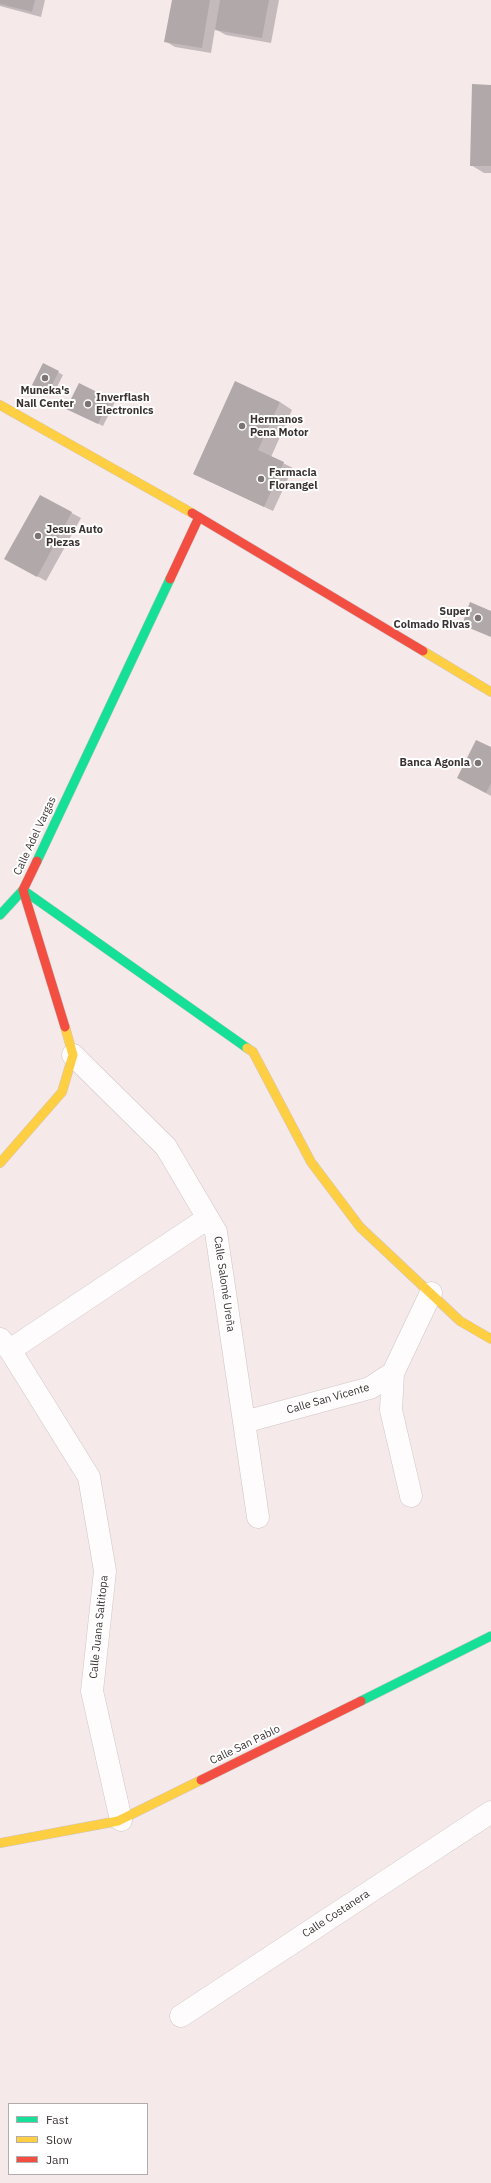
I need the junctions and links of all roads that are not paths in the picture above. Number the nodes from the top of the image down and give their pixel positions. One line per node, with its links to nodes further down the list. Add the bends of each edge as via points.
1 (0, 405): 2 (street)
2 (199, 517): 3 (street); 4 (street, Calle Adel Vargas)
3 (491, 692)
4 (23, 890): 5 (street); 6 (street, Calle Adel Vargas); 9 (street, via 253,1052 311,1162 360,1227)
5 (0, 915)
6 (72, 1055): 7 (street, via 62,1092); 8 (street, Calle Salomé Ureña, via 166,1147)
7 (0, 1163)
8 (208, 1218): 11 (street); 13 (street, Calle Salomé Ureña, via 216,1232)
9 (431, 1293): 10 (street, via 460,1321); 12 (street)
10 (491, 1340)
11 (5, 1345): 18 (street, Calle Juana Saltitopa, via 89,1477 105,1571 92,1691)
12 (393, 1373): 13 (street, Calle San Vicente, via 370,1388); 14 (street, via 391,1410)
13 (244, 1422): 15 (street, Calle Salomé Ureña)
14 (411, 1496)
15 (258, 1517)
16 (491, 1636): 18 (street, Calle San Pablo)
17 (491, 1812): 20 (street, Calle Costanera)
18 (121, 1820): 19 (street, Calle San Pablo)
19 (0, 1843)
20 (181, 2016)

